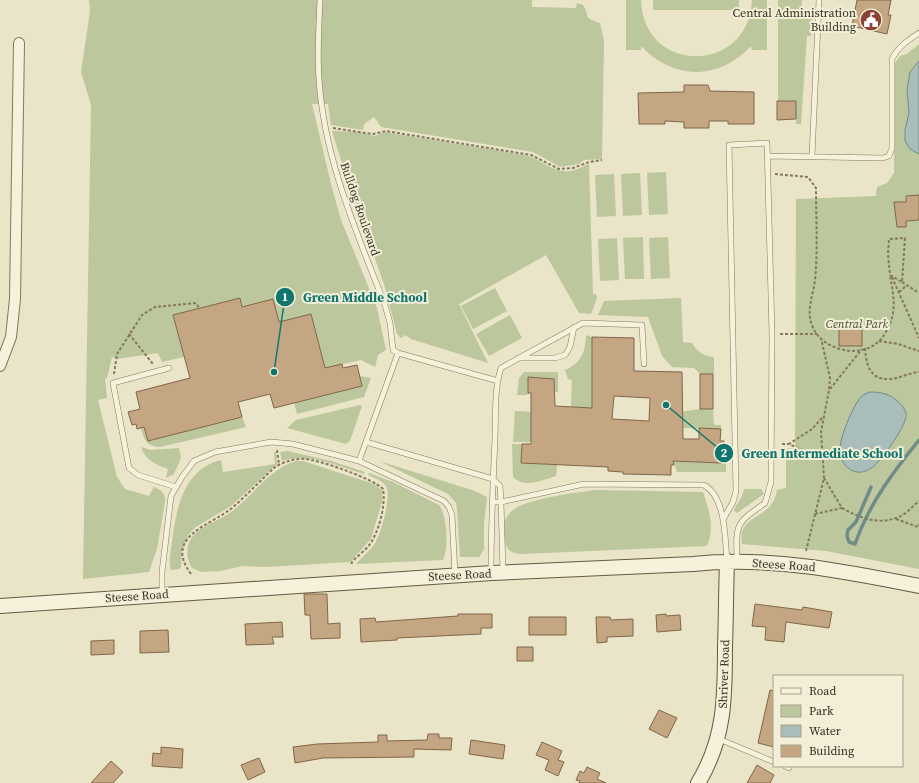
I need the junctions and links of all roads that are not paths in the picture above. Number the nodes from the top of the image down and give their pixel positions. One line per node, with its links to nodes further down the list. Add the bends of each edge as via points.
1 (320, 0): 8 (lane, Bulldog Boulevard, via 318,78 326,128 341,192 390,323 393,350)
2 (819, 0): 6 (lane)
3 (919, 34): 6 (lane, via 895,52 892,59 892,148 888,156)
4 (20, 43): 11 (street, via 15,298 11,337)
5 (767, 156): 6 (lane); 20 (lane, via 767,143 729,145 736,491); 21 (lane, via 772,334 769,492 765,503 747,515 736,530)
6 (812, 156)
7 (574, 327): 9 (lane); 9 (lane, via 570,347 565,355 555,358); 10 (lane, via 583,322 642,325)
8 (398, 353): 13 (lane); 14 (lane)
9 (518, 358): 13 (lane, via 501,368)
10 (644, 364)
11 (0, 366)
12 (169, 368): 17 (lane, via 112,383 129,468 138,475)
13 (498, 381): 16 (lane)
14 (366, 442): 15 (lane); 16 (lane)
15 (359, 461): 17 (lane, via 293,444 271,442 215,452 194,461); 23 (lane, via 444,501 452,515)
16 (493, 479): 18 (lane); 19 (lane, via 500,486)
17 (176, 487): 25 (lane, via 171,496 162,572)
18 (492, 502): 19 (lane); 22 (lane)
19 (501, 502): 20 (lane, via 584,484 704,485 712,490); 22 (lane)
20 (724, 518): 21 (lane)
21 (732, 561): 22 (street, Steese Road); 24 (street, Steese Road, via 830,569); 27 (street, Shriver Road, via 725,699)
22 (497, 573): 23 (street, Steese Road)
23 (455, 576): 25 (street, Steese Road)
24 (919, 586)
25 (162, 594): 26 (street, Steese Road)
26 (0, 606)
27 (718, 738): 28 (lane); 29 (street, Shriver Road, via 707,768)
28 (773, 762)
29 (698, 783)

